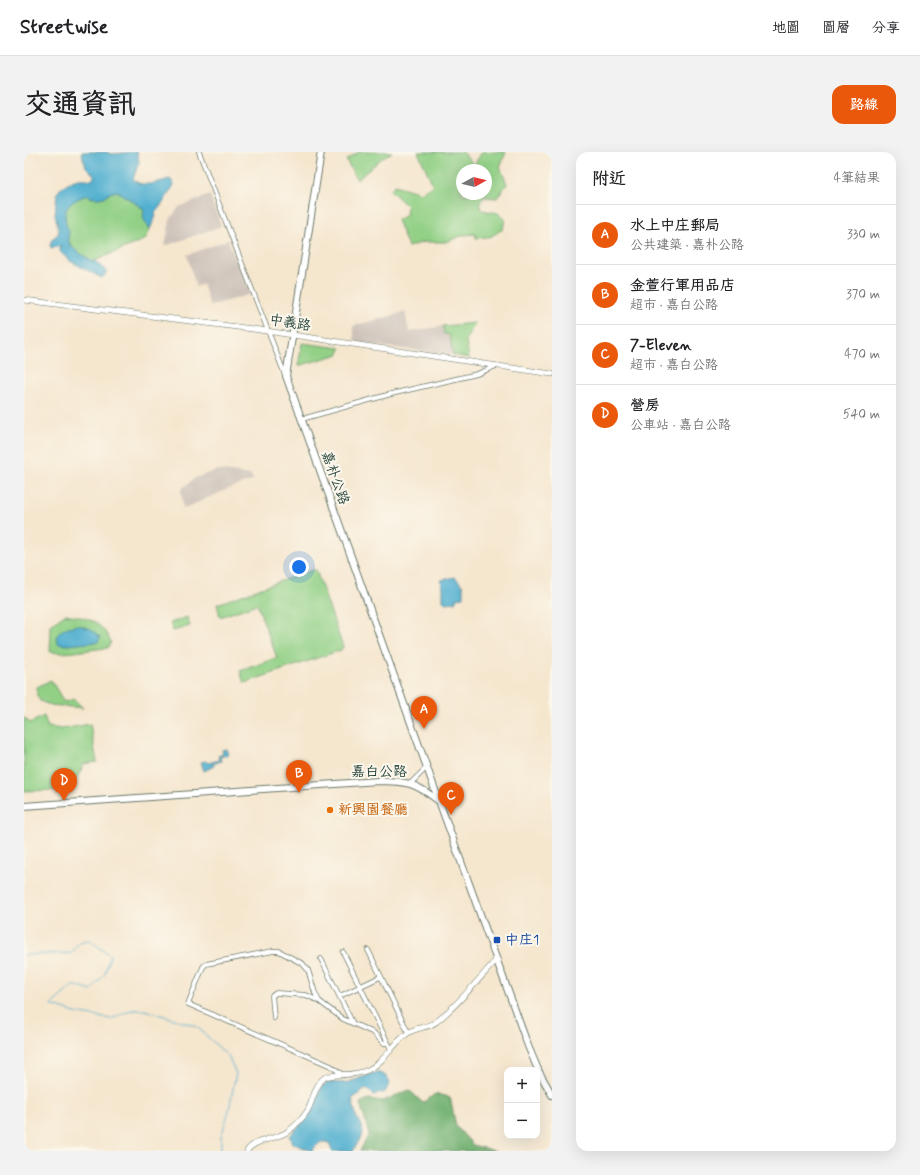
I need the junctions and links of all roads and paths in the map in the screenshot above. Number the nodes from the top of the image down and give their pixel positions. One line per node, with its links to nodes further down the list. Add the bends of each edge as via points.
1 (199, 152): 4 (street)
2 (321, 152): 5 (main road, 嘉朴公路)
3 (24, 300): 4 (street, 中義路)
4 (270, 332): 5 (street, 中義路); 8 (street)
5 (292, 336): 6 (street, 中義路); 8 (main road, 嘉朴公路)
6 (498, 366): 7 (street, 中義路); 9 (street, via 477,374 391,394)
7 (552, 374)
8 (286, 376): 9 (main road, 嘉朴公路)
9 (302, 419): 10 (main road, 嘉朴公路)
10 (427, 768): 11 (street); 12 (main road, 嘉朴公路)
11 (411, 783): 12 (main road, 嘉白公路); 13 (main road, 嘉白公路, via 378,781)
12 (439, 801): 17 (main road)
13 (24, 806)
14 (368, 950): 18 (street)
15 (343, 952): 19 (street)
16 (320, 959): 20 (street)
17 (497, 959): 24 (street, via 439,1019); 28 (main road, via 528,1046)
18 (380, 976): 19 (street); 24 (street)
19 (359, 986): 20 (street); 25 (street)
20 (340, 996): 23 (street)
21 (319, 1001): 22 (street, via 306,995 276,993 272,996); 23 (street, via 343,1019); 27 (street, via 308,970 303,964 273,950 206,964 188,1004 331,1066)
22 (274, 1018)
23 (352, 1022): 25 (street, via 374,1033 383,1043)
24 (408, 1032): 26 (street)
25 (388, 1043): 26 (street)
26 (391, 1049): 27 (street, via 386,1057 368,1069)
27 (344, 1076): 29 (street, via 326,1076 320,1082 307,1111 295,1125 278,1138 256,1143)
28 (552, 1094)
29 (247, 1151)

